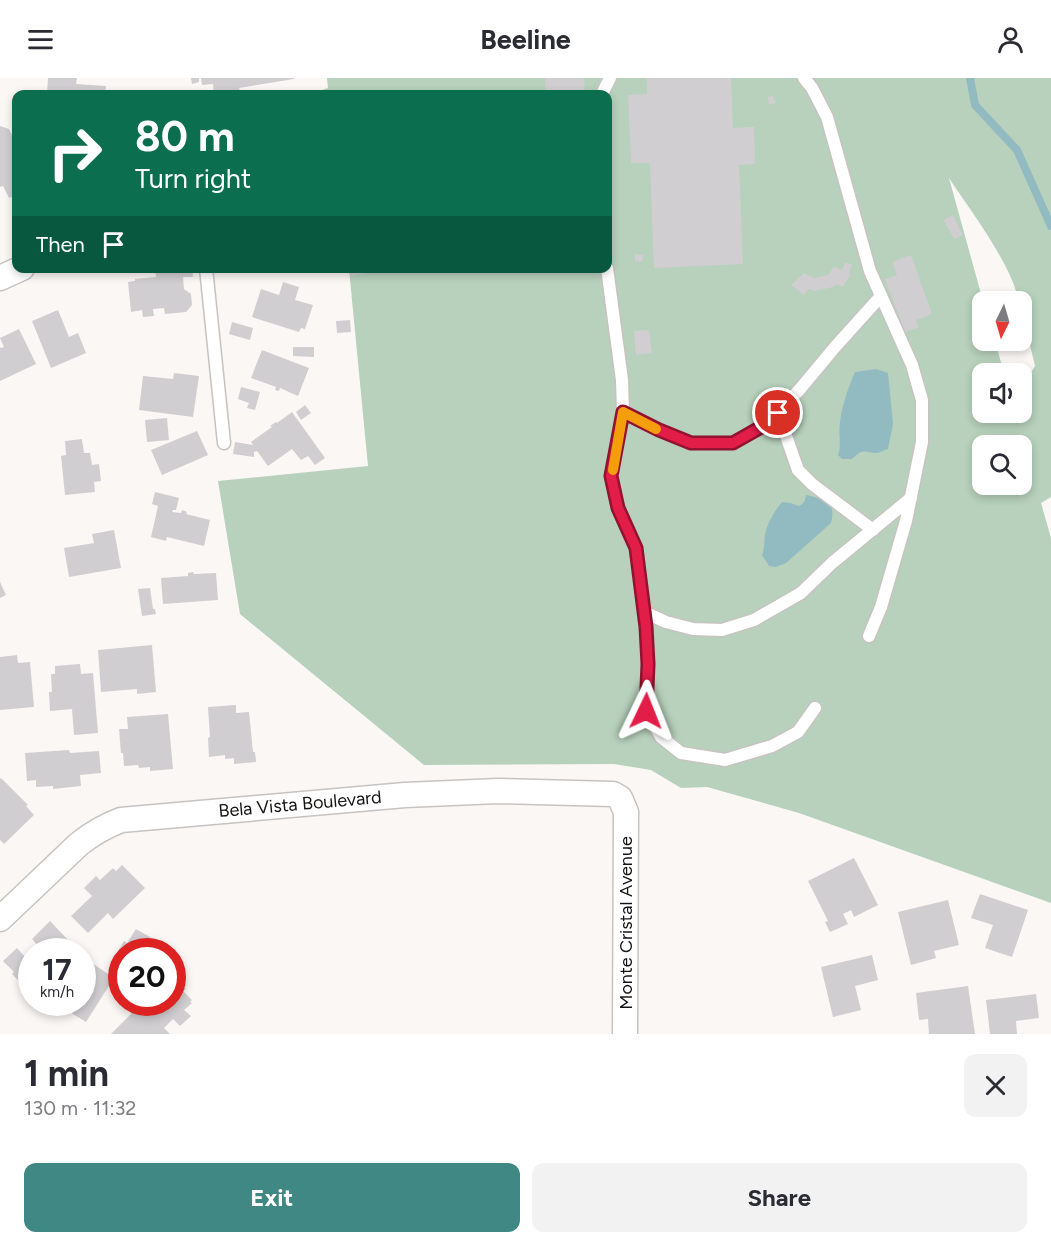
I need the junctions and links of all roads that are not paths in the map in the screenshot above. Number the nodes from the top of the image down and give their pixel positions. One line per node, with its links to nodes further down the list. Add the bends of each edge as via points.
1 (804, 78): 4 (lane, via 827,117 870,271)
2 (207, 273): 7 (lane)
3 (608, 273): 5 (lane)
4 (881, 296): 6 (lane); 8 (lane, via 912,365 922,400 922,442)
5 (623, 412): 6 (lane, via 691,443 733,443 770,422); 10 (lane, via 611,476 618,508 636,548)
6 (778, 413): 9 (lane, via 798,470)
7 (224, 443)
8 (911, 498): 9 (lane); 11 (lane, via 881,607)
9 (873, 530): 10 (lane, via 801,593 754,620 722,630 693,629)
10 (644, 612): 12 (lane, via 646,711 661,737 681,753 725,760 772,747 798,732)
11 (869, 636)
12 (815, 708)
13 (626, 812): 14 (street, Bela Vista Boulevard, via 620,798 613,794 498,791 405,795 121,820 93,832); 15 (street, Monte Cristal Avenue)
14 (0, 919)
15 (625, 1034)

